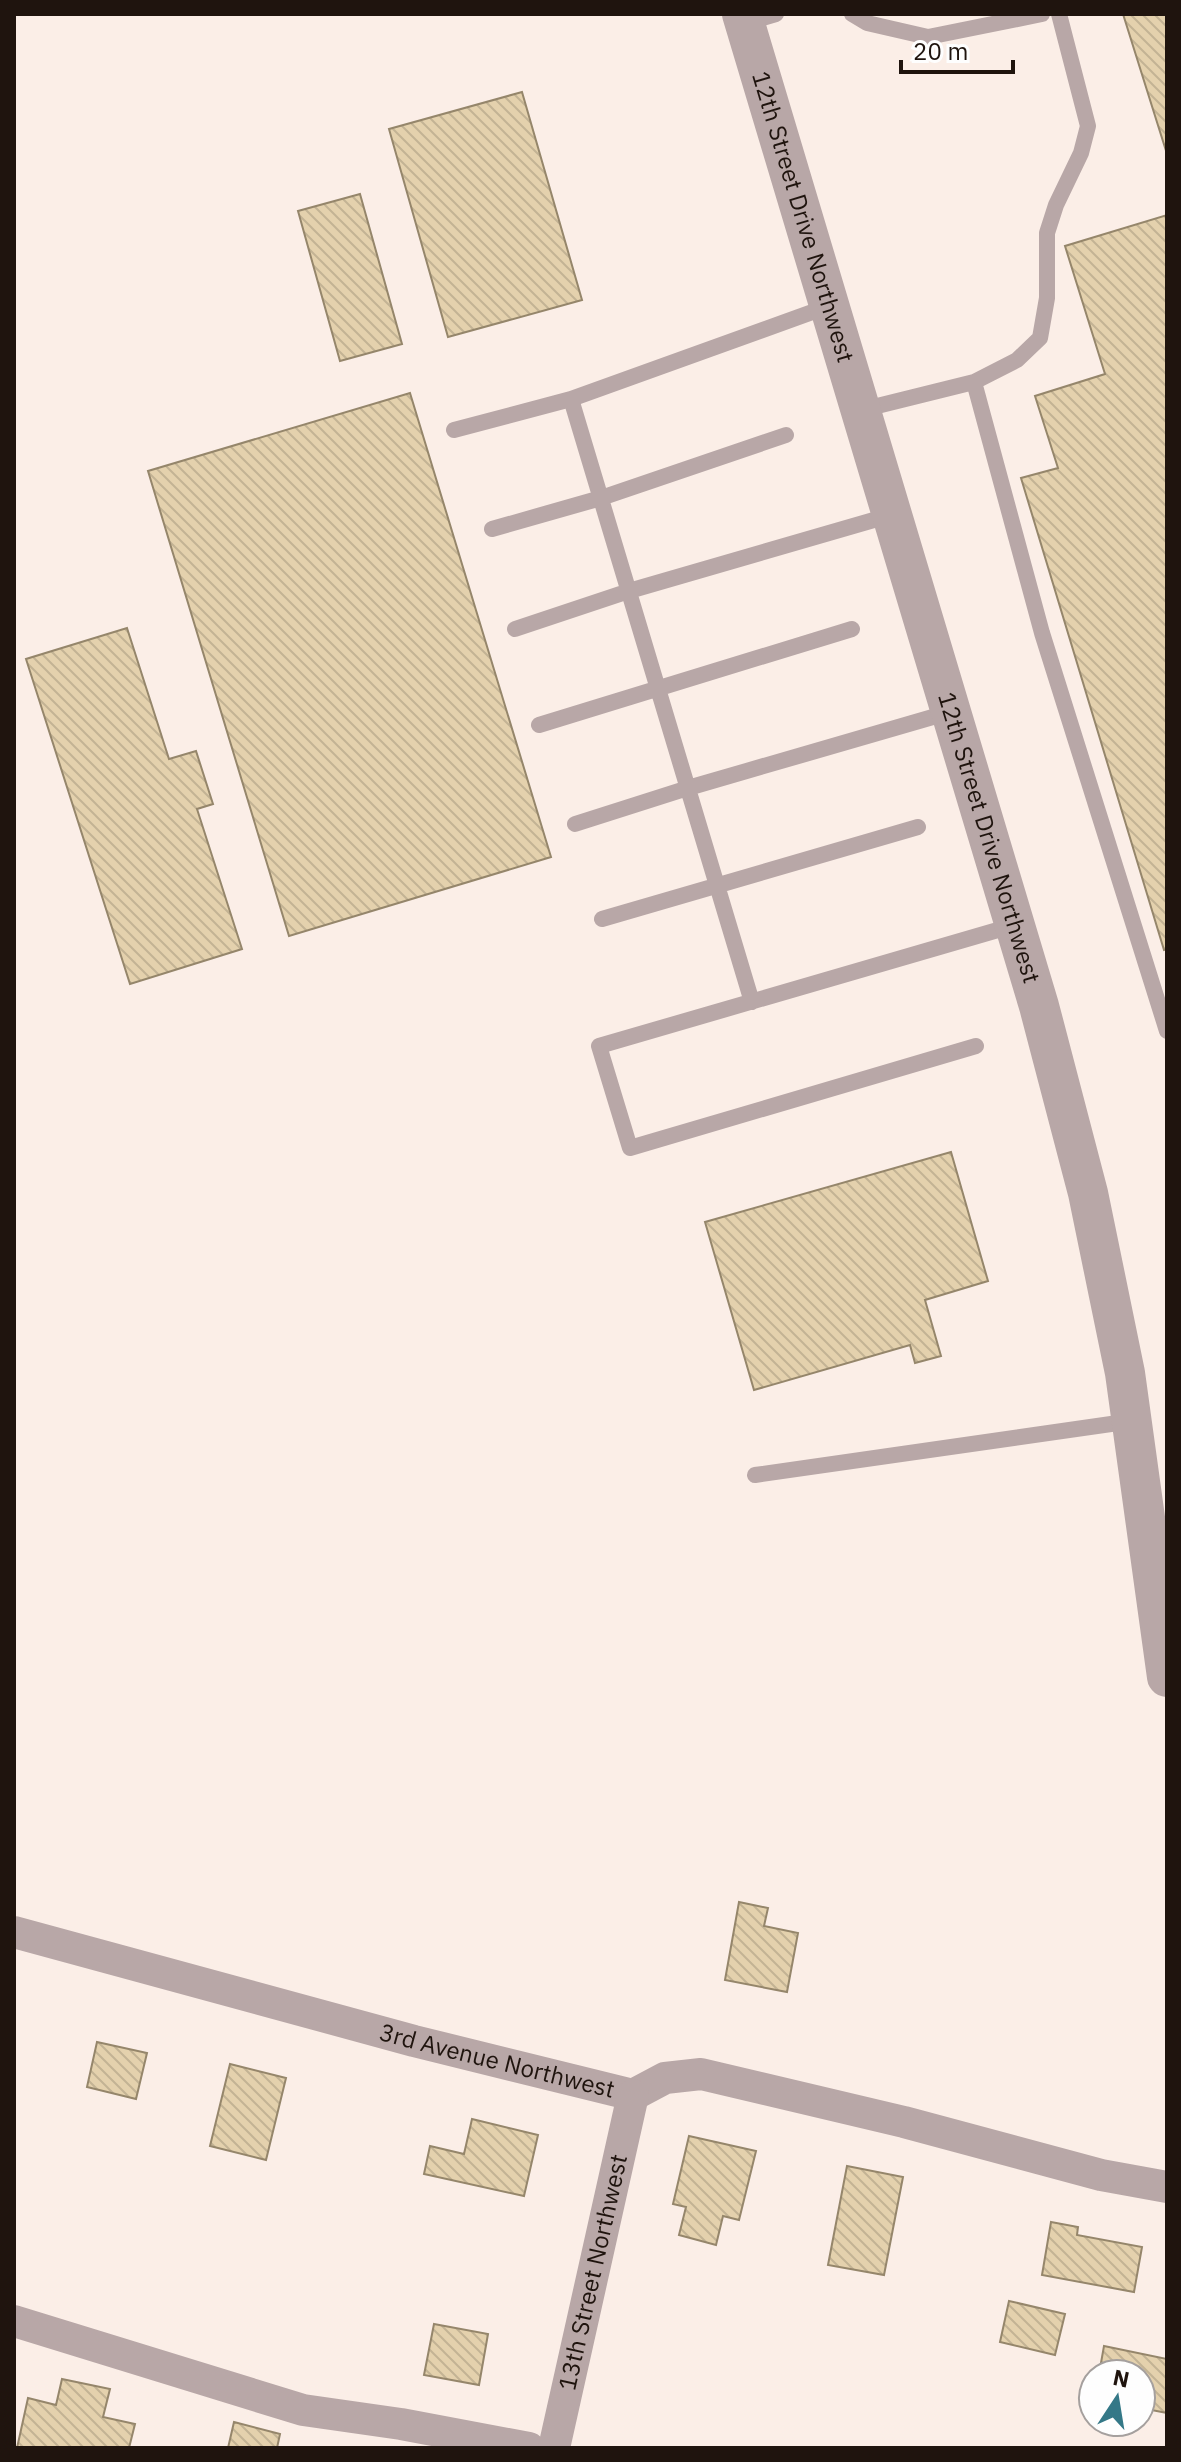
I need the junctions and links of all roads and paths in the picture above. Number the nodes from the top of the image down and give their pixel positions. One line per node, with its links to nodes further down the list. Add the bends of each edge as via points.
1 (852, 14): 2 (lane, via 867,23 928,37)
2 (1042, 14)
3 (1059, 14): 6 (lane, via 1088,126 1047,233 1047,298 1040,338 1017,360)
4 (754, 17): 5 (street, 12th Street Drive Northwest)
5 (829, 306): 7 (lane); 8 (street, 12th Street Drive Northwest)
6 (974, 382): 8 (lane); 27 (lane, via 1042,633)
7 (571, 399): 9 (lane); 11 (lane)
8 (860, 410): 12 (street, 12th Street Drive Northwest)
9 (454, 430)
10 (786, 435): 11 (lane)
11 (601, 498): 13 (lane); 14 (lane)
12 (891, 515): 14 (lane); 18 (street, 12th Street Drive Northwest)
13 (492, 529)
14 (629, 591): 15 (lane); 17 (lane)
15 (515, 629)
16 (852, 629): 17 (lane)
17 (658, 688): 19 (lane); 20 (lane)
18 (950, 712): 20 (lane); 25 (street, 12th Street Drive Northwest)
19 (539, 725)
20 (688, 788): 21 (lane); 23 (lane)
21 (575, 824)
22 (918, 827): 23 (lane)
23 (717, 886): 24 (lane); 26 (lane)
24 (602, 919)
25 (1015, 925): 26 (lane); 29 (street, 12th Street Drive Northwest, via 1088,1193)
26 (752, 1002): 28 (lane, via 599,1046 630,1148)
27 (1167, 1031)
28 (976, 1046)
29 (1132, 1421): 30 (lane); 31 (street, 12th Street Drive Northwest)
30 (755, 1475)
31 (1167, 1677)
32 (14, 1932): 33 (street, 3rd Avenue Northwest)
33 (633, 2095): 34 (street, 3rd Avenue Northwest, via 665,2078 701,2074); 37 (street, 13th Street Northwest)
34 (1167, 2187)
35 (14, 2321): 36 (street, via 303,2410)
36 (529, 2448)
37 (554, 2448)

